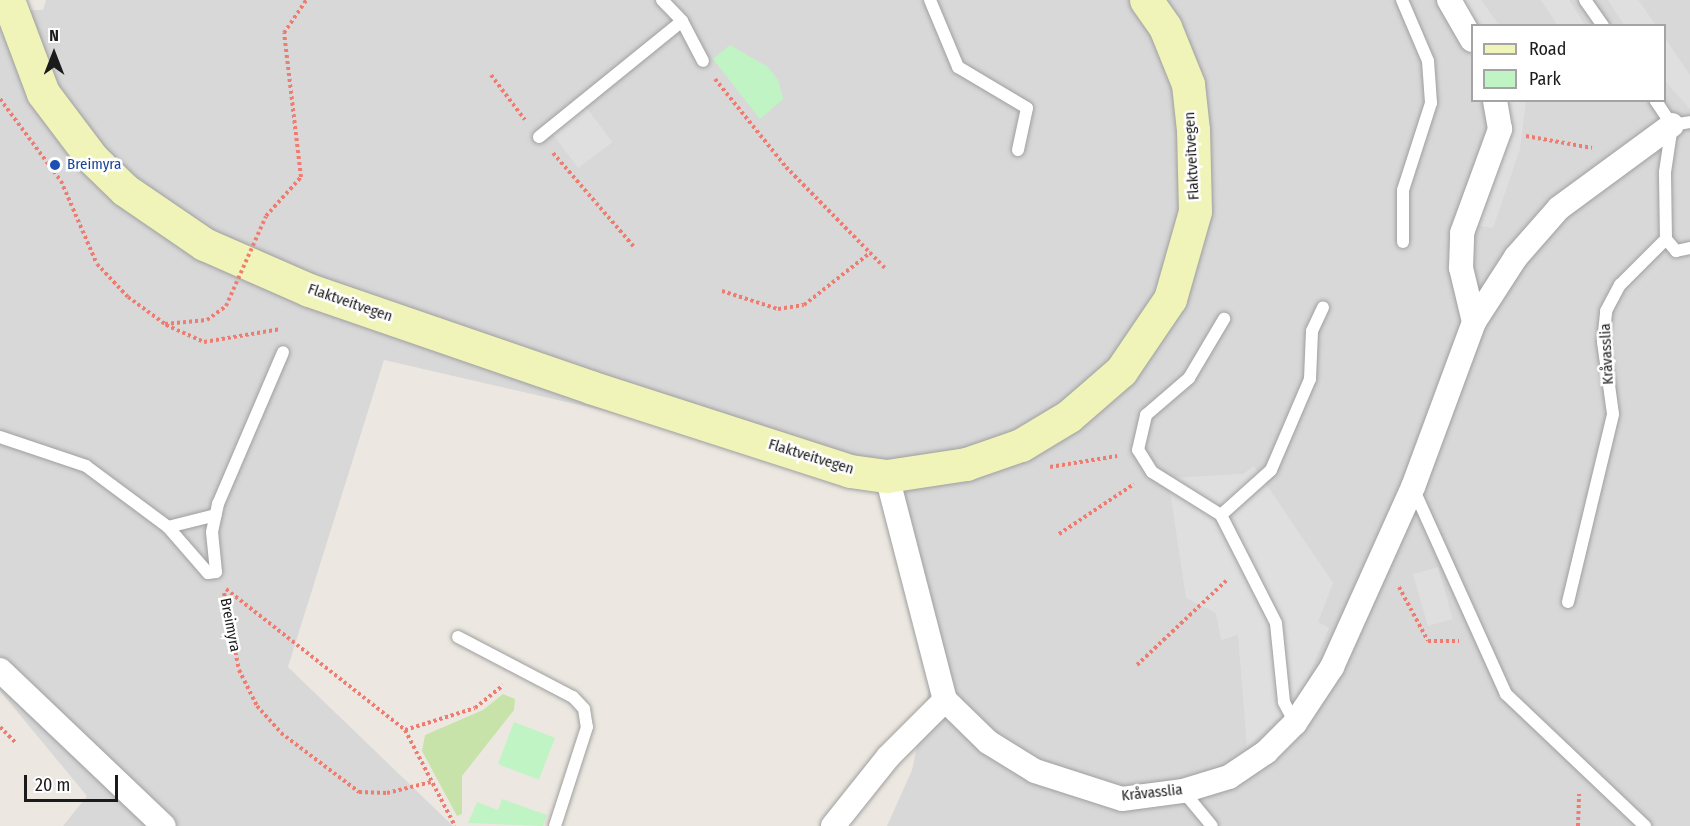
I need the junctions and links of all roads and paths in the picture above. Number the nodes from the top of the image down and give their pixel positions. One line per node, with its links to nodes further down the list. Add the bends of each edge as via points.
1 (8, 0): 38 (main road, Flaktveitvegen, via 43,93 92,158 125,190 204,244 309,290 590,387 850,471)
2 (306, 0): 32 (path, bridge, via 284,33 301,177 266,216 226,306 207,320)
3 (662, 0): 9 (lane)
4 (930, 0): 20 (lane, via 958,67 1027,108)
5 (1146, 0): 35 (main road, Flaktveitvegen, via 1165,27 1188,84 1195,211 1185,254 1170,298 1121,371 1070,416)
6 (1402, 0): 23 (lane, via 1428,61 1431,93 1403,190)
7 (1449, 0): 11 (street)
8 (1585, 0): 10 (lane)
9 (682, 21): 12 (lane); 19 (lane)
10 (1602, 24)
11 (1471, 37)
12 (703, 61): 26 (path, via 786,167)
13 (491, 75): 19 (path)
14 (0, 99): 32 (path, via 61,181 98,264 128,297)
15 (1495, 102): 18 (street)
16 (1657, 102): 17 (lane)
17 (1681, 123): 21 (street, Kråvasslia); 22 (lane, via 1665,172)
18 (1500, 129): 21 (path); 31 (street, via 1462,233 1461,268)
19 (539, 137): 24 (path)
20 (1018, 150)
21 (1631, 155): 31 (street, Kråvasslia, via 1559,208 1516,256)
22 (1666, 239): 25 (lane, via 1676,251); 46 (lane, Kråvasslia, via 1620,285 1606,311 1603,342 1613,414)
23 (1403, 242)
24 (634, 247)
25 (1690, 248)
26 (871, 252): 27 (path); 28 (path, via 804,305 778,309)
27 (885, 268)
28 (722, 291)
29 (1323, 307): 41 (lane, via 1312,331 1310,380 1271,470)
30 (1224, 319): 36 (lane, via 1189,378 1146,415)
31 (1474, 322): 39 (street, Kråvasslia)
32 (165, 324): 33 (path, via 204,342 283,329 288,335)
33 (283, 352): 40 (lane)
34 (0, 437): 42 (lane, via 86,466)
35 (1029, 440): 36 (path, via 1048,468); 38 (main road, Flaktveitvegen, via 966,464)
36 (1138, 450): 37 (lane)
37 (1152, 472): 41 (lane); 43 (path)
38 (887, 476): 52 (street)
39 (1413, 487): 45 (street, Kråvasslia); 47 (lane)
40 (216, 515): 42 (lane); 42 (lane, via 216,572 208,573)
41 (1221, 515): 44 (lane)
42 (168, 527)
43 (1059, 534)
44 (1246, 563): 49 (path); 53 (lane, via 1276,623 1284,702)
45 (1373, 576): 47 (path, via 1404,592 1428,640 1449,645); 53 (street, Kråvasslia, via 1332,667)
46 (1568, 602)
47 (1479, 634): 64 (lane, via 1506,694)
48 (458, 637): 50 (lane)
49 (1137, 665)
50 (514, 666): 55 (path, via 488,701 434,724); 61 (lane, via 573,697 587,717)
51 (0, 670): 59 (street)
52 (945, 700): 58 (street, Kråvasslia, via 988,742 1074,787 1122,799); 62 (street, via 888,757)
53 (1295, 723): 58 (street, Kråvasslia, via 1266,752 1229,777)
54 (0, 727): 56 (path)
55 (405, 730): 57 (path, Breimyra); 57 (path, Breimyra, via 223,586 239,670 257,706 281,733 359,792 387,793)
56 (15, 742)
57 (431, 782): 60 (path, Breimyra)
58 (1183, 791): 63 (lane)
59 (164, 826)
60 (455, 826)
61 (555, 826)
62 (833, 826)
63 (1212, 826)
64 (1645, 826)

